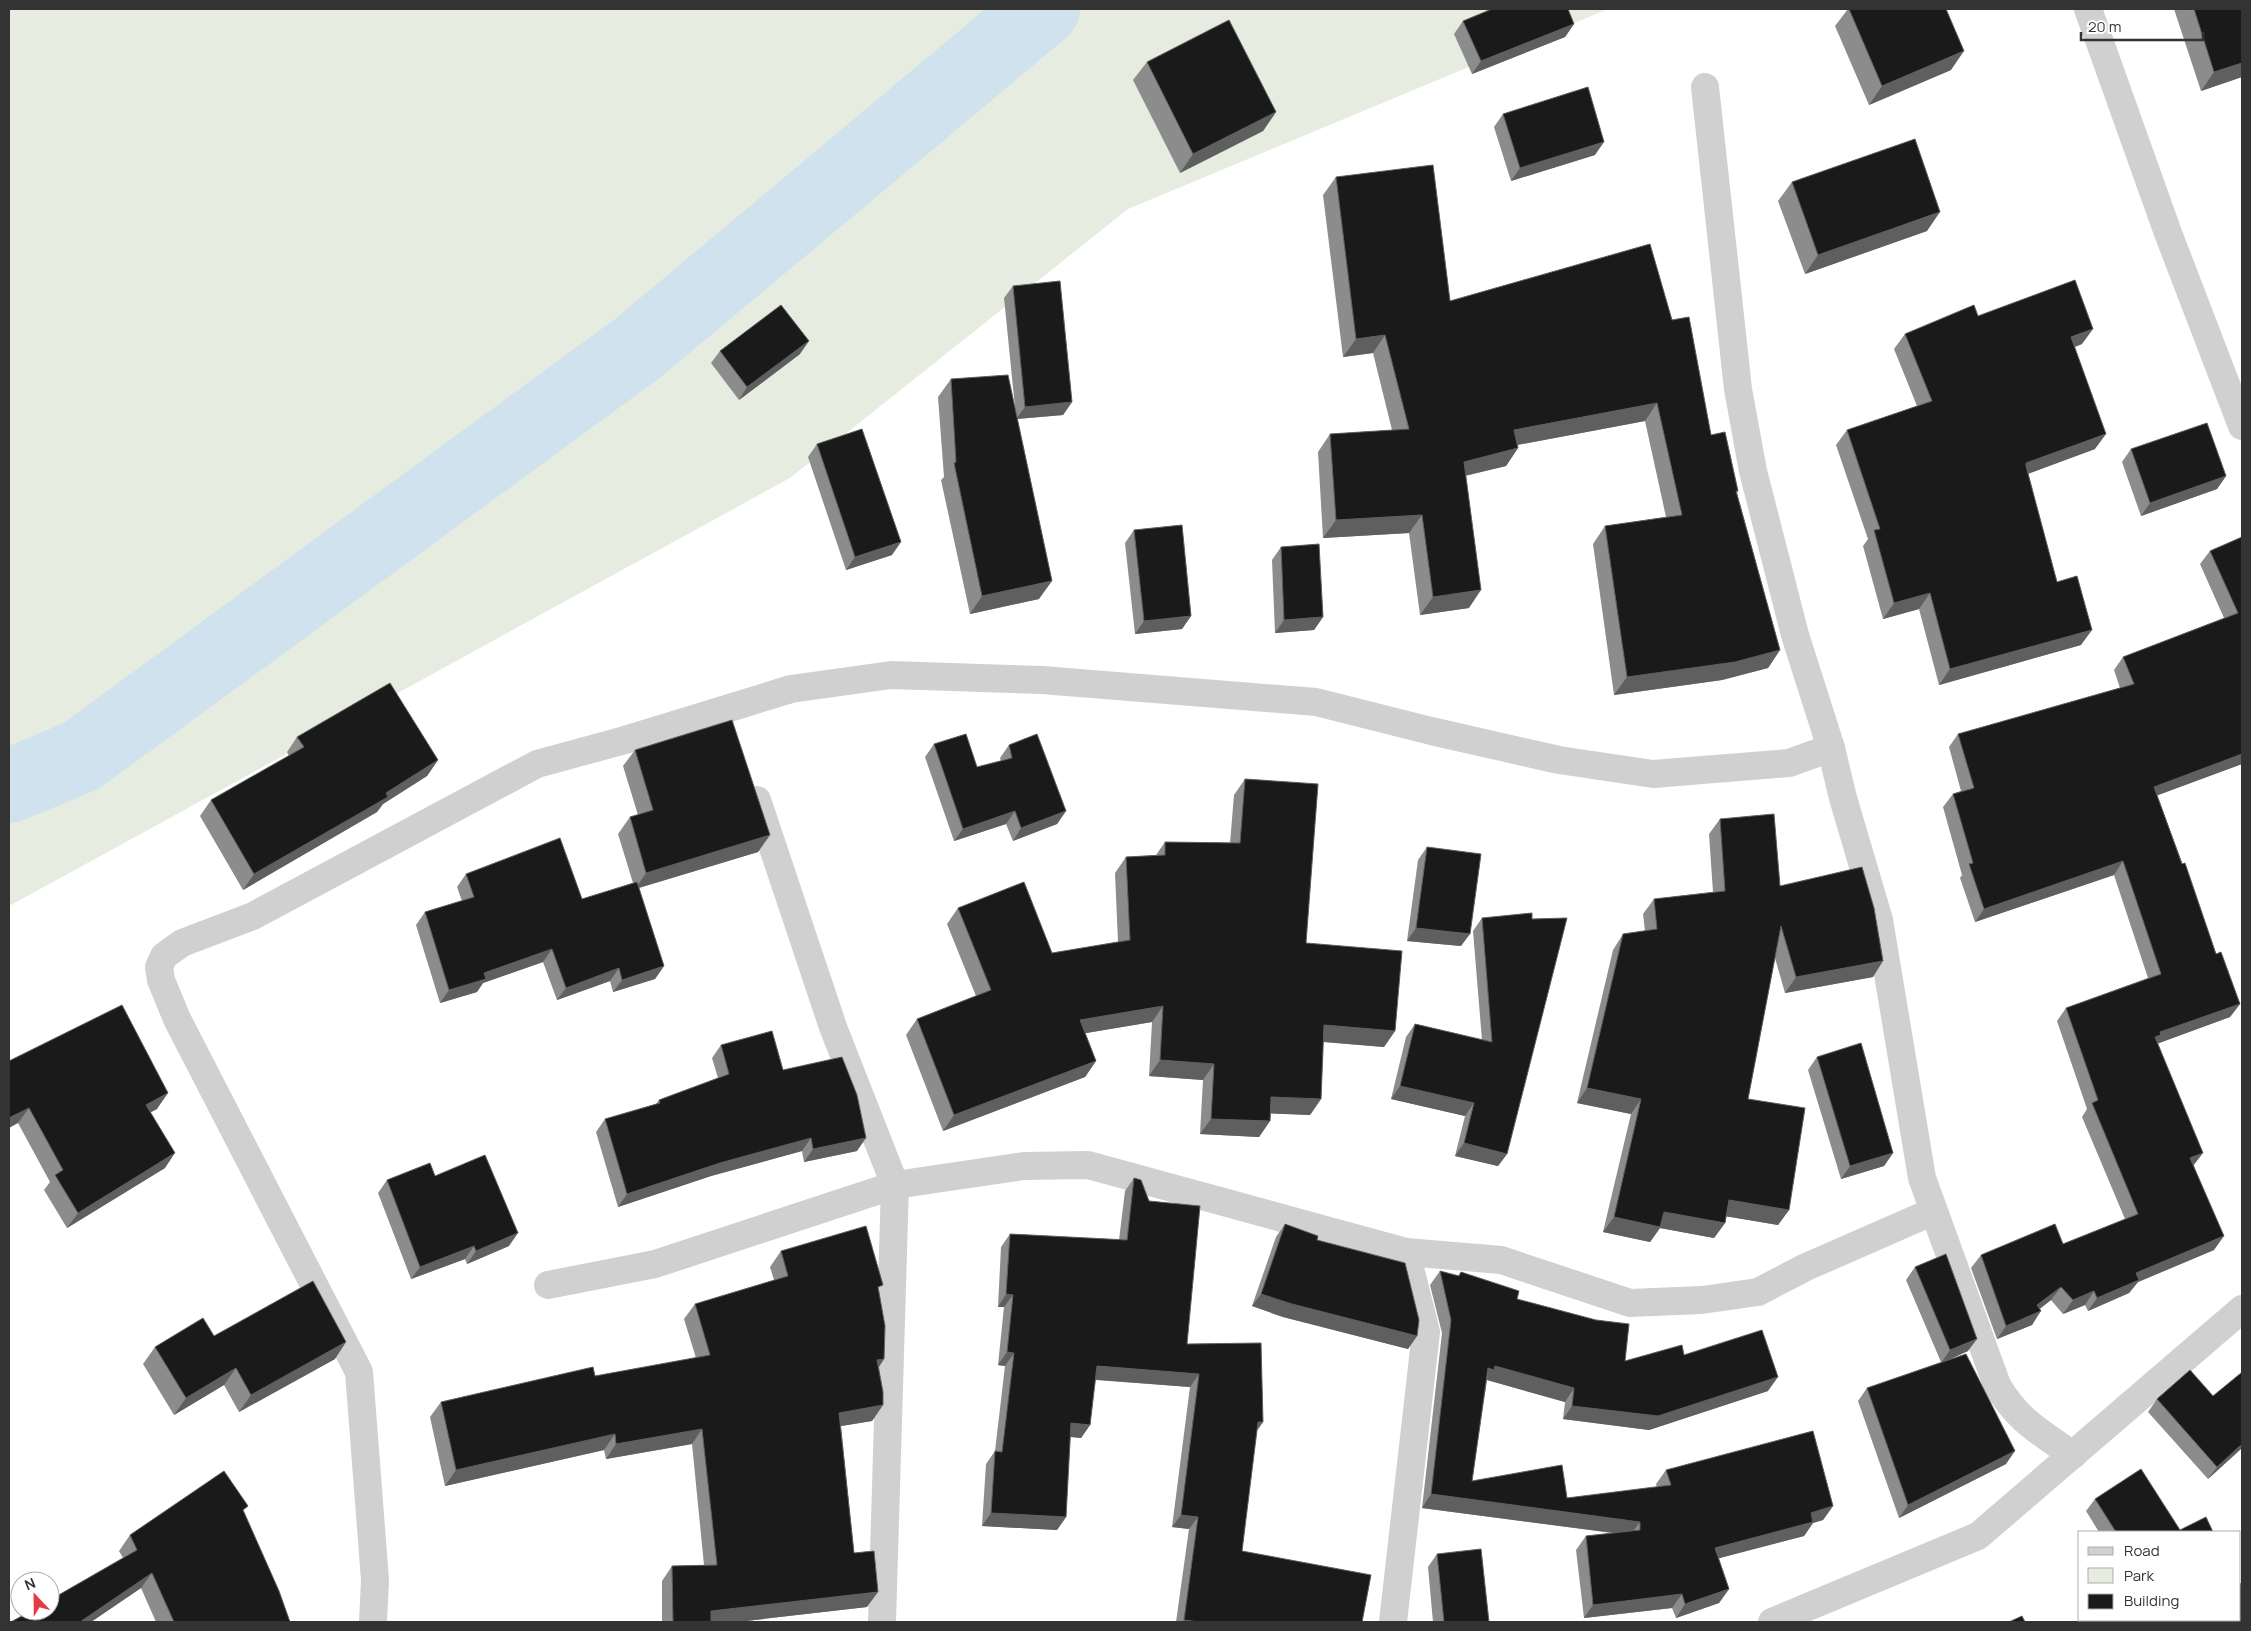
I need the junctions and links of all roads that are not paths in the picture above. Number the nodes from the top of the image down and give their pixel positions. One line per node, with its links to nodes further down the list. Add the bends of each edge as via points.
1 (2088, 9): 3 (street, via 2168,233)
2 (1705, 87): 6 (street, via 1738,389 1753,471 1795,635)
3 (2242, 426)
4 (727, 708): 5 (street); 6 (street, via 792,688 891,675 1042,680 1316,702 1559,760 1653,774 1789,763); 14 (street, via 537,764 253,916 182,943 164,956 159,967 177,1019 359,1372 375,1580)
5 (736, 736)
6 (1832, 748): 9 (street, via 1843,798 1879,920 1922,1178)
7 (749, 774): 8 (street, via 833,1027)
8 (895, 1184): 10 (street, via 1024,1166 1088,1165); 11 (street, via 655,1264); 15 (street)
9 (1934, 1211): 10 (street, via 1806,1267 1758,1292 1702,1300 1630,1303 1501,1260); 13 (street, via 1997,1385 2010,1407 2023,1420)
10 (1406, 1252): 16 (street, via 1426,1332)
11 (548, 1285)
12 (2242, 1309): 13 (street)
13 (2073, 1455): 17 (street, via 1978,1536)
14 (373, 1622)
15 (882, 1622)
16 (1393, 1622)
17 (1772, 1622)

